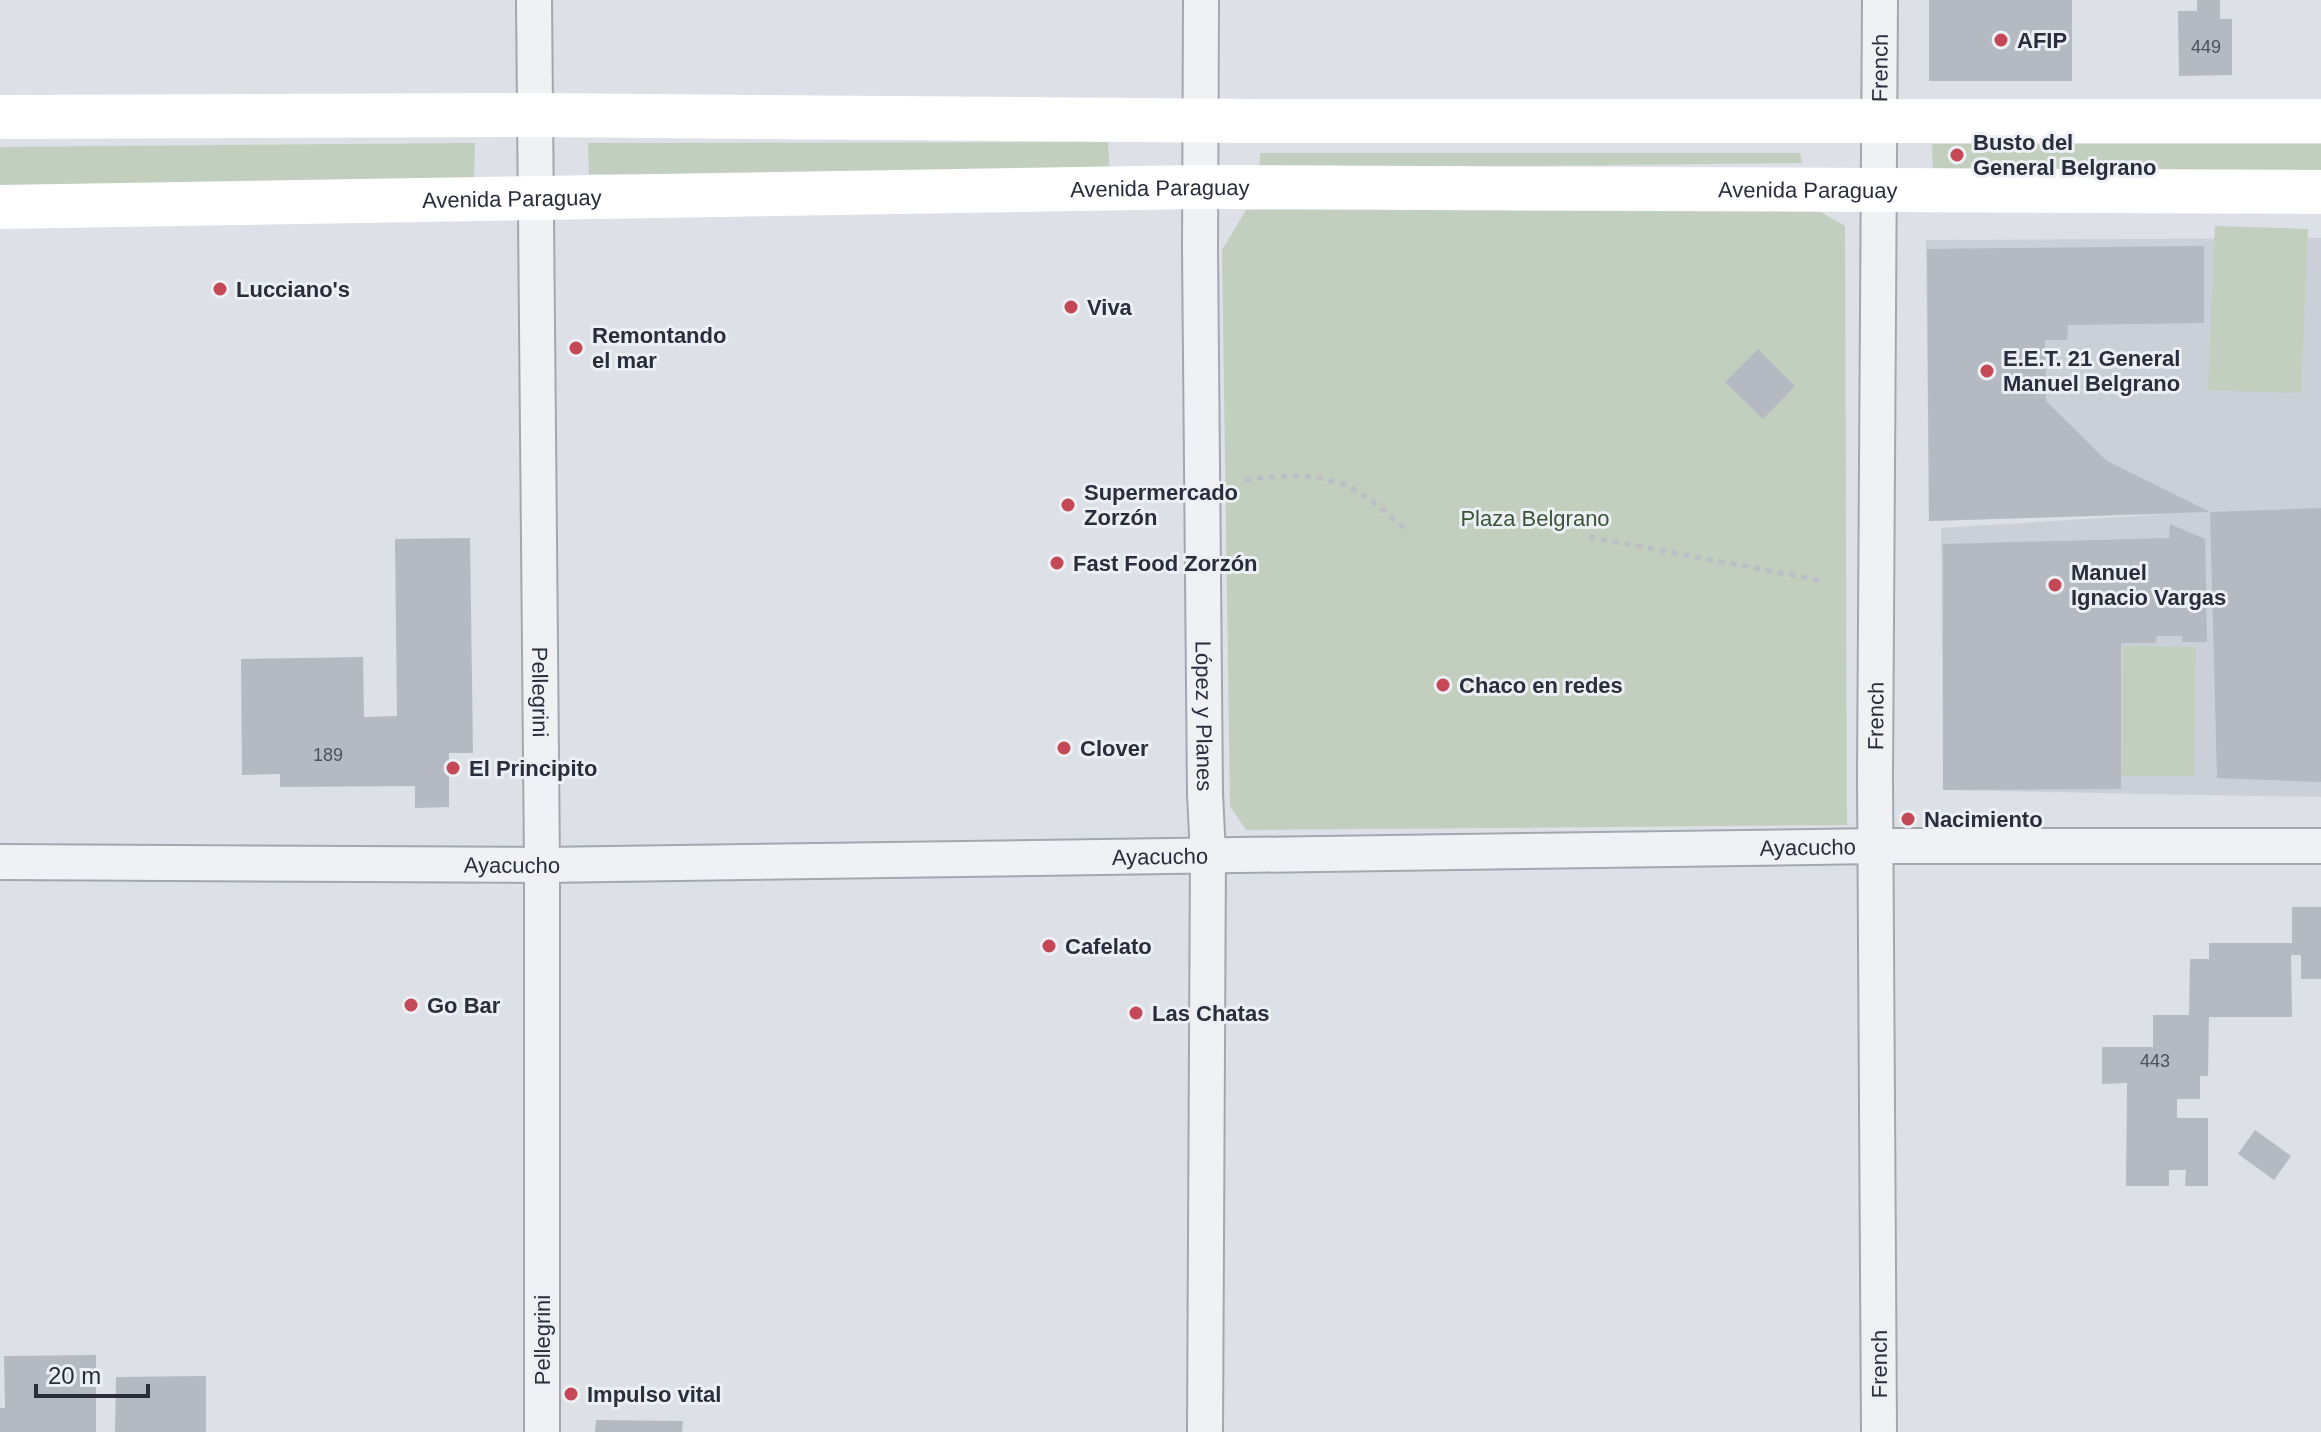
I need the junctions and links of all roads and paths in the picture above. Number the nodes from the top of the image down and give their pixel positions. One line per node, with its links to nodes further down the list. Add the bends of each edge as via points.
1 (534, 0): 4 (street, Pellegrini)
2 (1201, 0): 6 (street, López y Planes)
3 (1880, 0): 8 (street, French)
4 (535, 115): 5 (main road); 6 (main road); 12 (street, Pellegrini)
5 (0, 117)
6 (1199, 121): 8 (main road); 9 (street, López y Planes)
7 (2321, 121): 8 (main road)
8 (1881, 123): 10 (street, French)
9 (1199, 187): 10 (main road, Avenida Paraguay); 12 (main road, Avenida Paraguay); 20 (street, López y Planes)
10 (1878, 190): 11 (main road, Avenida Paraguay); 18 (street, French)
11 (2321, 192)
12 (536, 198): 13 (main road, Avenida Paraguay); 22 (street, Pellegrini)
13 (0, 207)
14 (1245, 480): 15 (path, via 1281,475 1338,483)
15 (1409, 532)
16 (1589, 537): 17 (path)
17 (1824, 581)
18 (1877, 846): 19 (street, Ayacucho); 20 (street, Ayacucho); 25 (street, French)
19 (2321, 846)
20 (1208, 854): 22 (street, Ayacucho); 24 (street, López y Planes)
21 (0, 862): 22 (street, Ayacucho)
22 (542, 865): 23 (street, Pellegrini)
23 (542, 1432)
24 (1205, 1432)
25 (1879, 1432)

